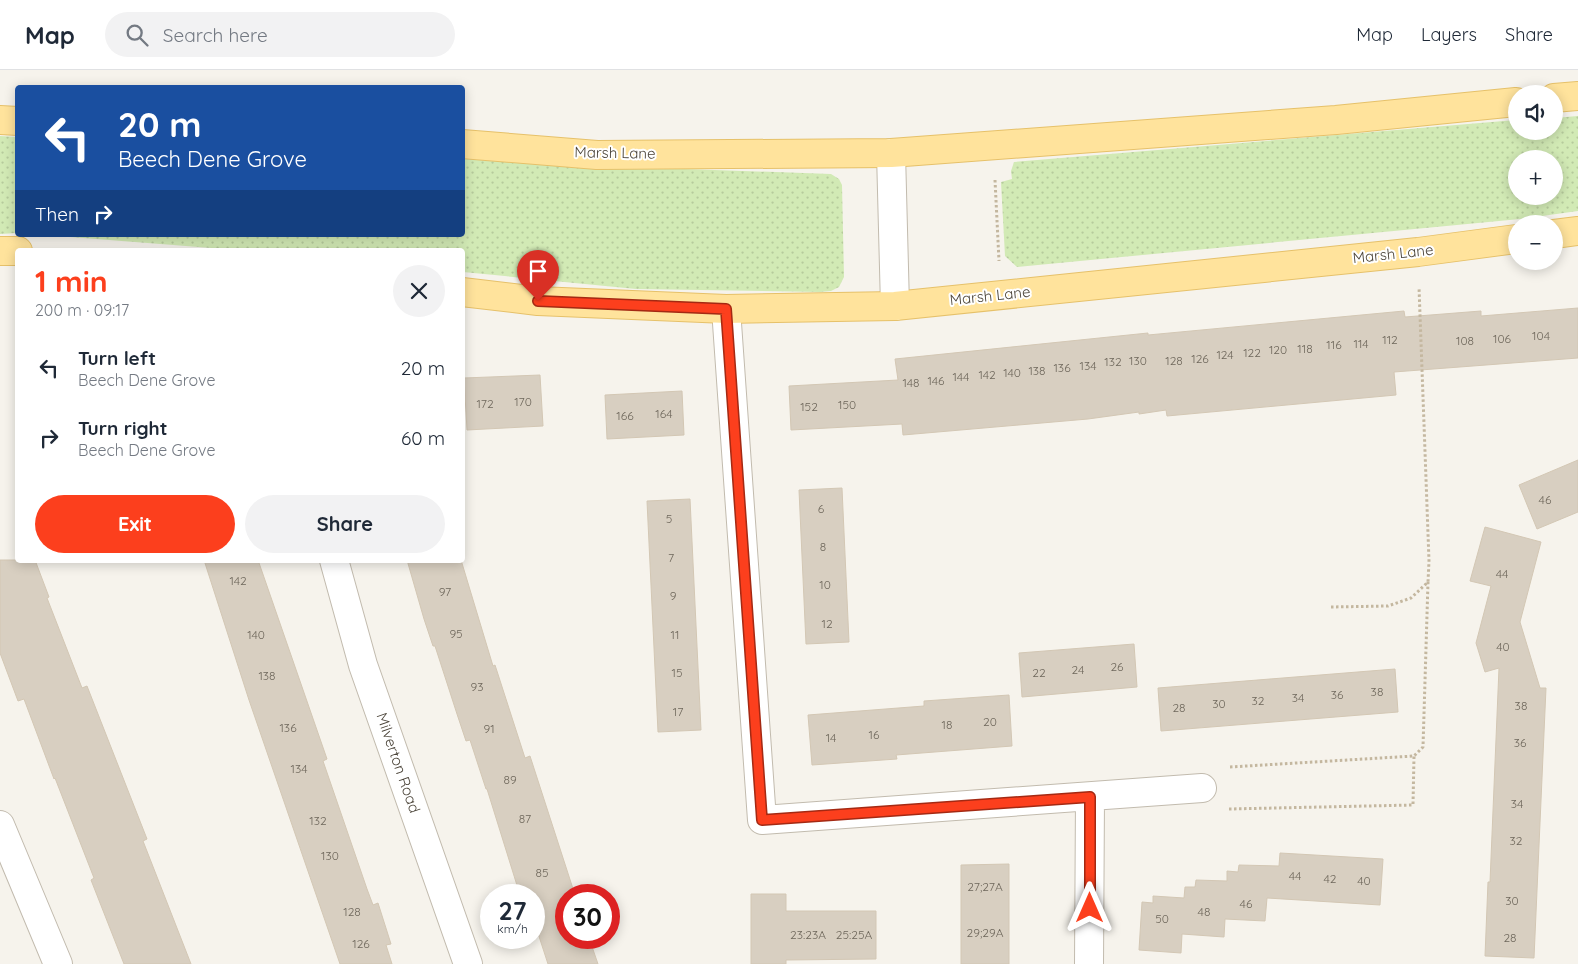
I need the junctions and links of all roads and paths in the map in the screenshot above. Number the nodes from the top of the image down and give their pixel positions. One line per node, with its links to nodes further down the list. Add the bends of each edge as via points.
1 (1578, 96): 2 (main road)
2 (1563, 97)
3 (1508, 103): 7 (main road, Marsh Lane, via 1336,120)
4 (0, 120): 5 (main road)
5 (15, 121)
6 (465, 144): 8 (main road, Marsh Lane, via 597,155)
7 (993, 146): 8 (main road, Marsh Lane); 16 (path)
8 (891, 153): 17 (street)
9 (1578, 231): 10 (main road)
10 (1563, 233)
11 (1508, 240): 14 (main road, Marsh Lane)
12 (0, 251): 13 (main road)
13 (15, 251)
14 (1418, 252): 16 (main road, Marsh Lane); 20 (path)
15 (465, 292): 18 (main road, Marsh Lane, via 538,301)
16 (1001, 294): 17 (main road, Marsh Lane)
17 (895, 306): 18 (main road, Marsh Lane)
18 (726, 309): 24 (street, via 762,820)
19 (335, 563): 27 (street, Milverton Road, via 363,665)
20 (1428, 582): 21 (path, via 1411,598 1388,606); 22 (path, via 1423,747)
21 (1331, 607)
22 (1414, 756): 23 (path, via 1202,769); 23 (path, via 1413,805 1203,809)
23 (1202, 788): 24 (street)
24 (1090, 797): 28 (street)
25 (0, 825): 26 (street)
26 (58, 964)
27 (468, 964)
28 (1089, 964)

